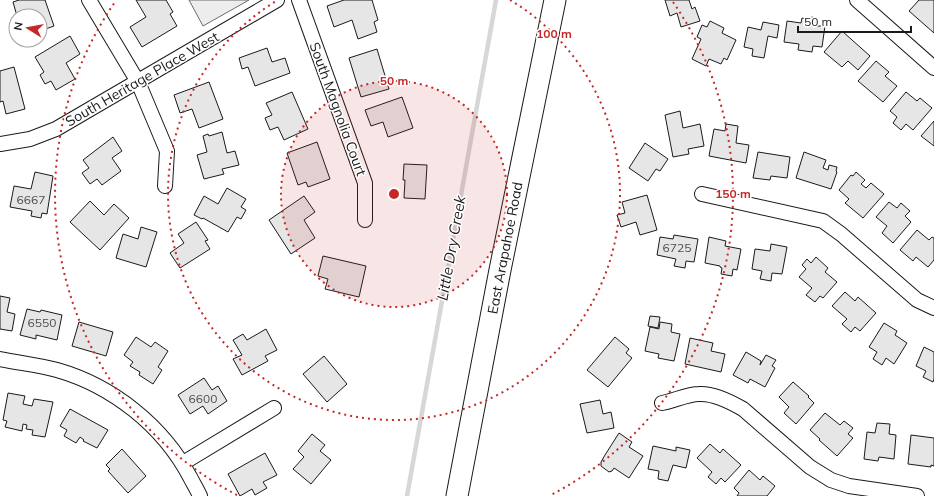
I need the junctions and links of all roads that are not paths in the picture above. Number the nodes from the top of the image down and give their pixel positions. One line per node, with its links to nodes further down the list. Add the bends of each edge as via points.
1 (89, 0): 7 (street)
2 (277, 0): 7 (street, South Heritage Place West)
3 (299, 0): 11 (street, South Magnolia Court, via 365,183)
4 (555, 0): 18 (main road, East Arapahoe Road, via 501,262)
5 (857, 0): 6 (street)
6 (934, 68)
7 (138, 82): 8 (street, South Heritage Place West, via 42,135); 9 (street, via 167,151)
8 (0, 144)
9 (165, 186)
10 (702, 194): 12 (street, via 823,221 917,300)
11 (365, 220)
12 (934, 308)
13 (0, 359): 16 (street, via 57,370 114,395 140,414)
14 (662, 404): 19 (street, via 699,394 712,395 732,402 744,409 810,467 831,480 849,486)
15 (274, 408): 16 (street)
16 (183, 463): 17 (street)
17 (200, 496)
18 (457, 496)
19 (917, 496)

